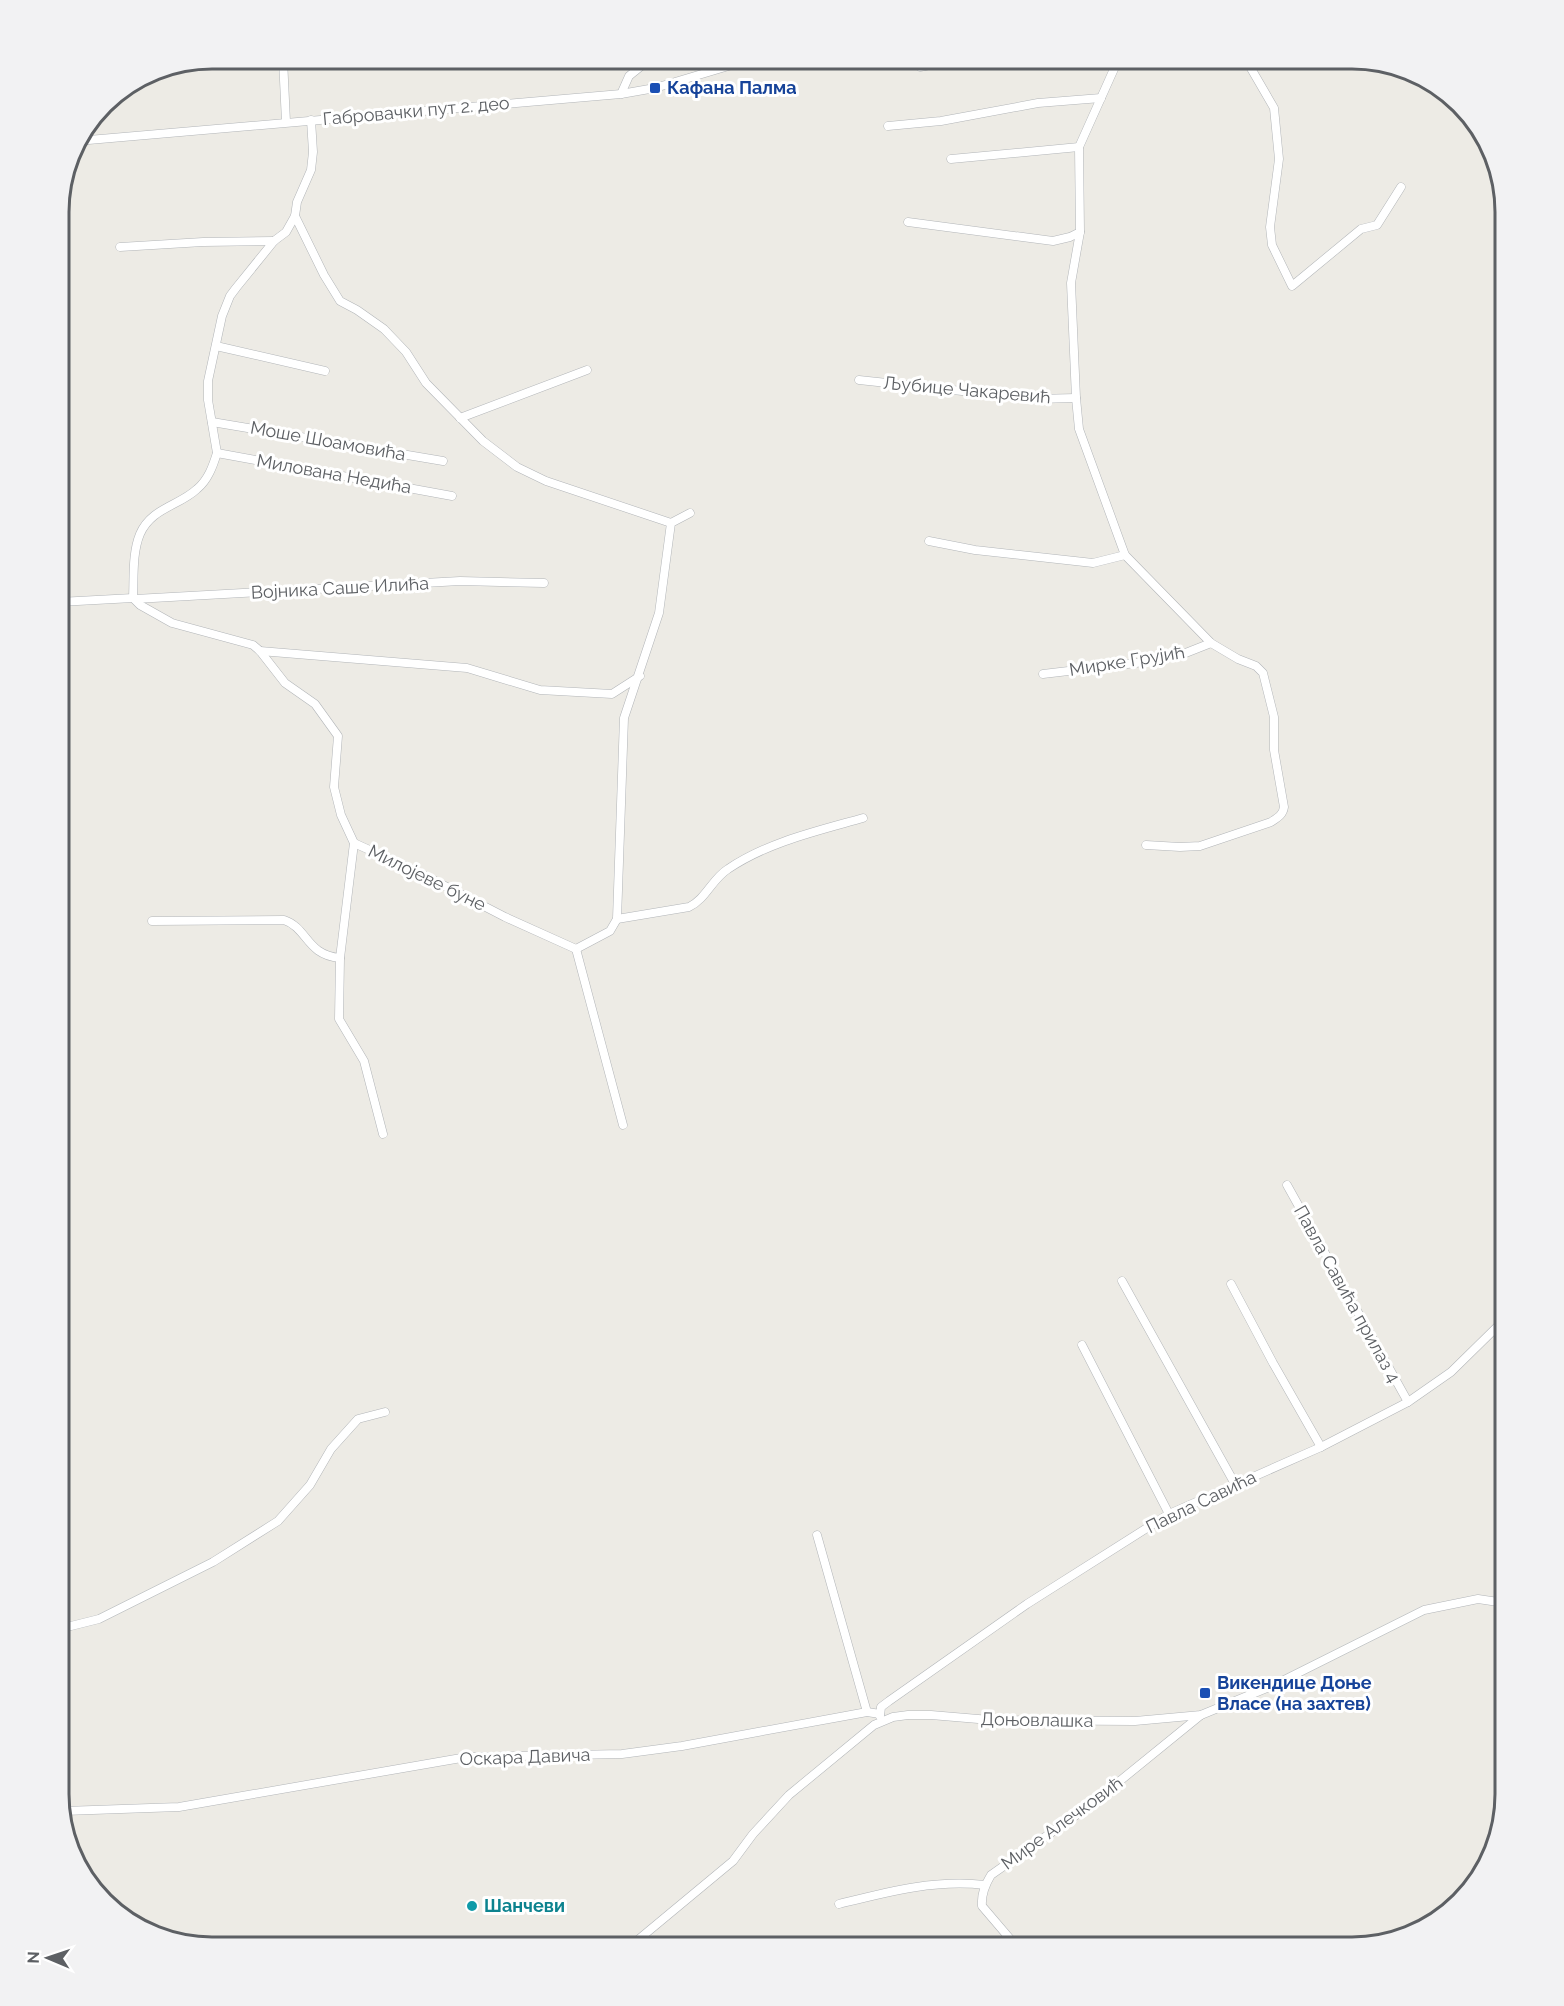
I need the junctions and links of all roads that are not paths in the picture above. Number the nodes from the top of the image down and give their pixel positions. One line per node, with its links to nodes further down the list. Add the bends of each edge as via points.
1 (284, 69): 9 (street)
2 (638, 69): 6 (street, via 629,76)
3 (719, 69): 6 (street, Габровачки пут 2. део)
4 (1112, 69): 7 (street)
5 (1251, 69): 14 (street, via 1274,108 1279,159 1270,227 1272,245 1292,286 1361,229 1377,225)
6 (621, 94): 8 (street, Габровачки пут 2. део)
7 (1101, 98): 10 (street, via 1038,103 941,121); 12 (street)
8 (311, 120): 9 (street, Габровачки пут 2. део); 15 (street, via 311,170)
9 (286, 122): 11 (street, Габровачки пут 2. део)
10 (888, 126)
11 (88, 140)
12 (1079, 147): 13 (street); 17 (street)
13 (951, 159)
14 (1401, 187)
15 (295, 216): 18 (street, via 286,232); 25 (street, via 340,301 384,329 406,352 426,383)
16 (908, 222): 17 (street, via 1053,241)
17 (1080, 232): 24 (street, via 1071,283)
18 (274, 241): 19 (street); 20 (street, via 230,296)
19 (120, 247)
20 (216, 346): 22 (street); 26 (street, via 208,381)
21 (587, 370): 25 (street)
22 (325, 371)
23 (859, 380): 24 (street, Љубице Чакаревић, via 1036,399)
24 (1076, 398): 33 (street, via 1079,429)
25 (460, 418): 31 (street, via 516,466 546,481)
26 (212, 422): 27 (street); 28 (street, Моше Шоамовића)
27 (217, 453): 29 (street, Милована Недића); 35 (street, via 211,470 195,491 160,510 144,526 137,544)
28 (443, 461)
29 (452, 496)
30 (690, 513): 31 (street)
31 (670, 523): 40 (street, via 659,613)
32 (929, 541): 33 (street, via 1093,563)
33 (1125, 555): 37 (street)
34 (544, 583): 35 (street, Војника Саше Илића, via 460,581)
35 (136, 601): 36 (street, Војника Саше Илића); 38 (street, Милојеве буне, via 172,623 253,645)
36 (69, 602)
37 (1211, 644): 39 (street, Мирке Грујић, via 1167,658); 43 (street, via 1263,673 1274,717 1283,812 1271,822 1200,846)
38 (260, 651): 40 (street, Милојеве буне, via 468,668 540,690 612,694); 42 (street, Милојеве буне, via 285,683 315,704 338,736 334,786)
39 (1043, 674)
40 (640, 676): 44 (street, via 624,718)
41 (863, 818): 44 (street, via 755,852 725,871 699,903 689,908)
42 (354, 843): 46 (street, Милојеве буне); 47 (street)
43 (1146, 845)
44 (617, 919): 46 (street, via 610,931)
45 (152, 921): 47 (street, via 284,920 293,923 317,951)
46 (576, 949): 48 (street)
47 (340, 958): 49 (street, via 339,1019 364,1060)
48 (623, 1125)
49 (383, 1134)
50 (1287, 1185): 55 (street, Павла Савића прилаз 4)
51 (1122, 1281): 58 (street)
52 (1231, 1284): 57 (street)
53 (1495, 1330): 55 (street, Павла Савића, via 1451,1372)
54 (1082, 1344): 59 (street)
55 (1408, 1402): 57 (street, Павла Савића)
56 (385, 1412): 62 (street, via 358,1419 278,1521 213,1562 99,1619)
57 (1321, 1447): 58 (street, Павла Савића)
58 (1235, 1484): 59 (street, Павла Савића)
59 (1169, 1514): 65 (street, Павла Савића, via 1027,1604 889,1701 881,1707)
60 (817, 1535): 63 (street)
61 (1495, 1601): 64 (street, Доњовлашка, via 1478,1599 1424,1610 1274,1684)
62 (69, 1626)
63 (867, 1712): 65 (street, Оскара Давича); 66 (street, Оскара Давича, via 622,1754 467,1757 179,1807)
64 (1201, 1715): 65 (street, Доњовлашка, via 1135,1721); 67 (street, Мире Алечковић, via 1089,1806 991,1875)
65 (881, 1717): 69 (street, Доњовлашка, via 789,1795 733,1860)
66 (70, 1811)
67 (985, 1885): 68 (street, Мире Алечковић, via 935,1884); 70 (street, via 982,1906)
68 (839, 1904)
69 (641, 1937)
70 (1008, 1937)

